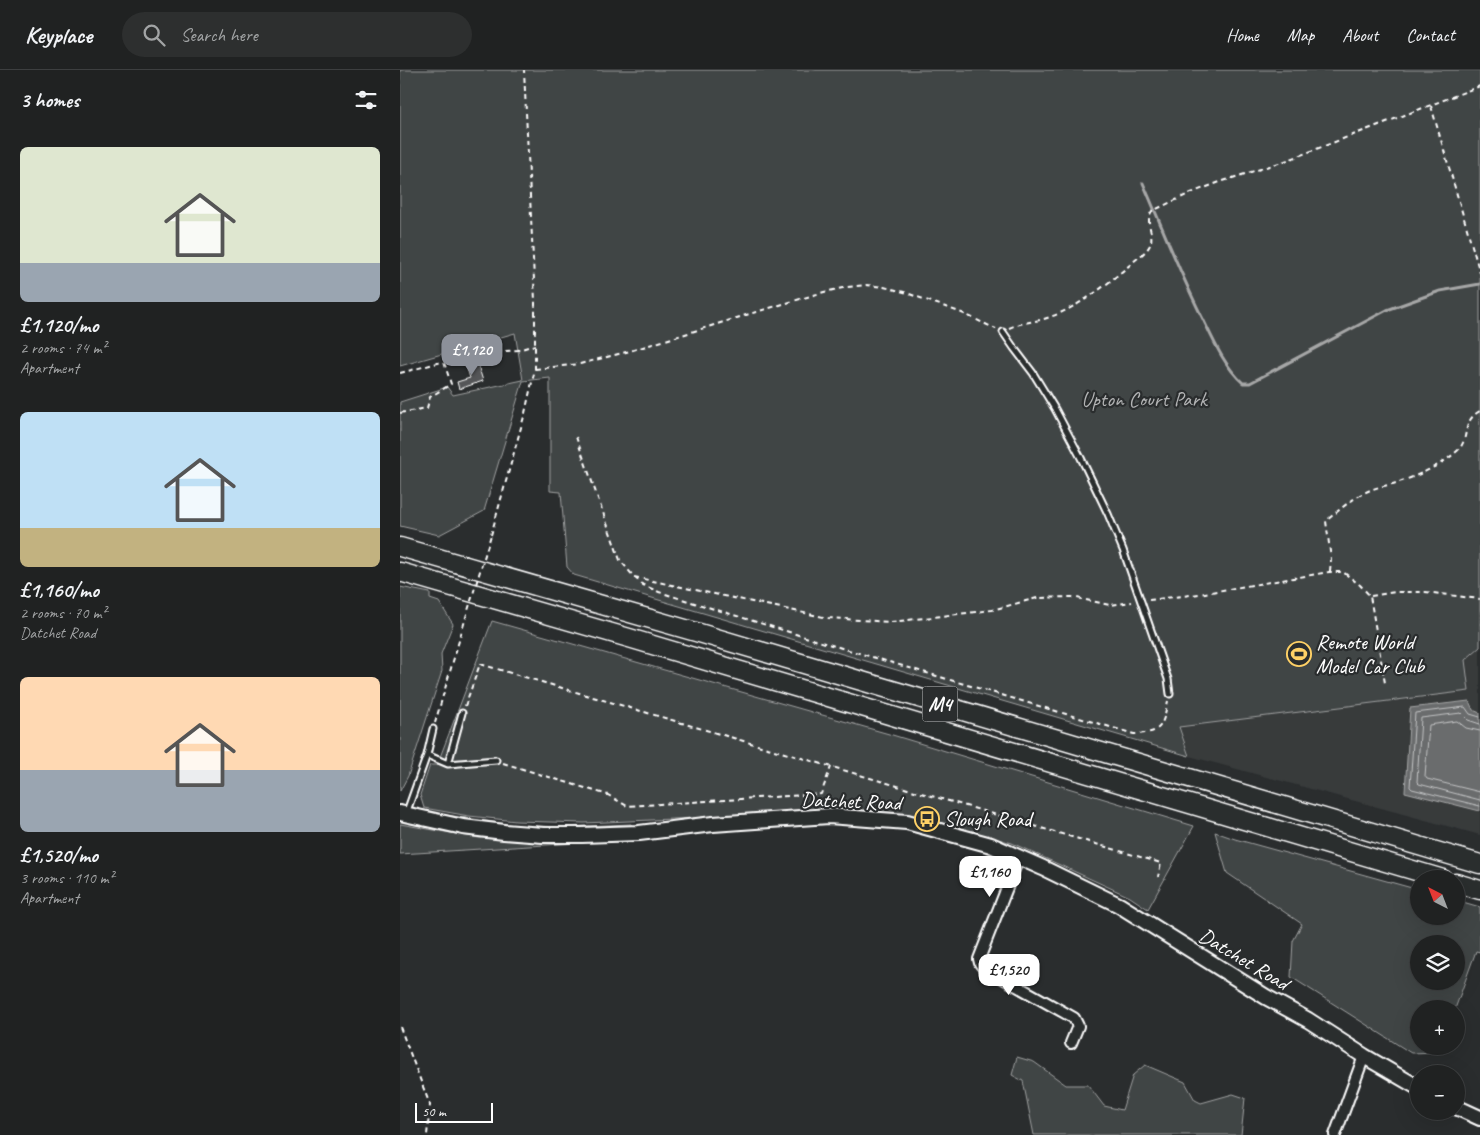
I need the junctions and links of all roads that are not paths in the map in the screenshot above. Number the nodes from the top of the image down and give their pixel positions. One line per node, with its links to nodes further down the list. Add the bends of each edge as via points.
1 (1003, 332): 4 (lane, via 1042,388 1081,458 1123,550 1168,679)
2 (400, 547): 12 (highway, M4)
3 (400, 572): 13 (highway, M4)
4 (1170, 694)
5 (462, 713): 9 (lane)
6 (433, 730): 7 (lane)
7 (427, 755): 9 (lane); 10 (lane)
8 (496, 760): 9 (lane)
9 (448, 764)
10 (403, 814): 11 (main road, Datchet Road, via 463,827 543,835 639,833 829,816 907,822 991,845)
11 (1019, 857): 16 (street, via 980,963 1074,1018 1078,1026); 17 (main road, Datchet Road, via 1119,905)
12 (1480, 864)
13 (1414, 870)
14 (1465, 886): 15 (highway)
15 (1480, 890)
16 (1071, 1043)
17 (1364, 1056): 18 (main road); 21 (street)
18 (1410, 1083)
19 (1465, 1111): 20 (main road)
20 (1480, 1118)
21 (1335, 1135)

